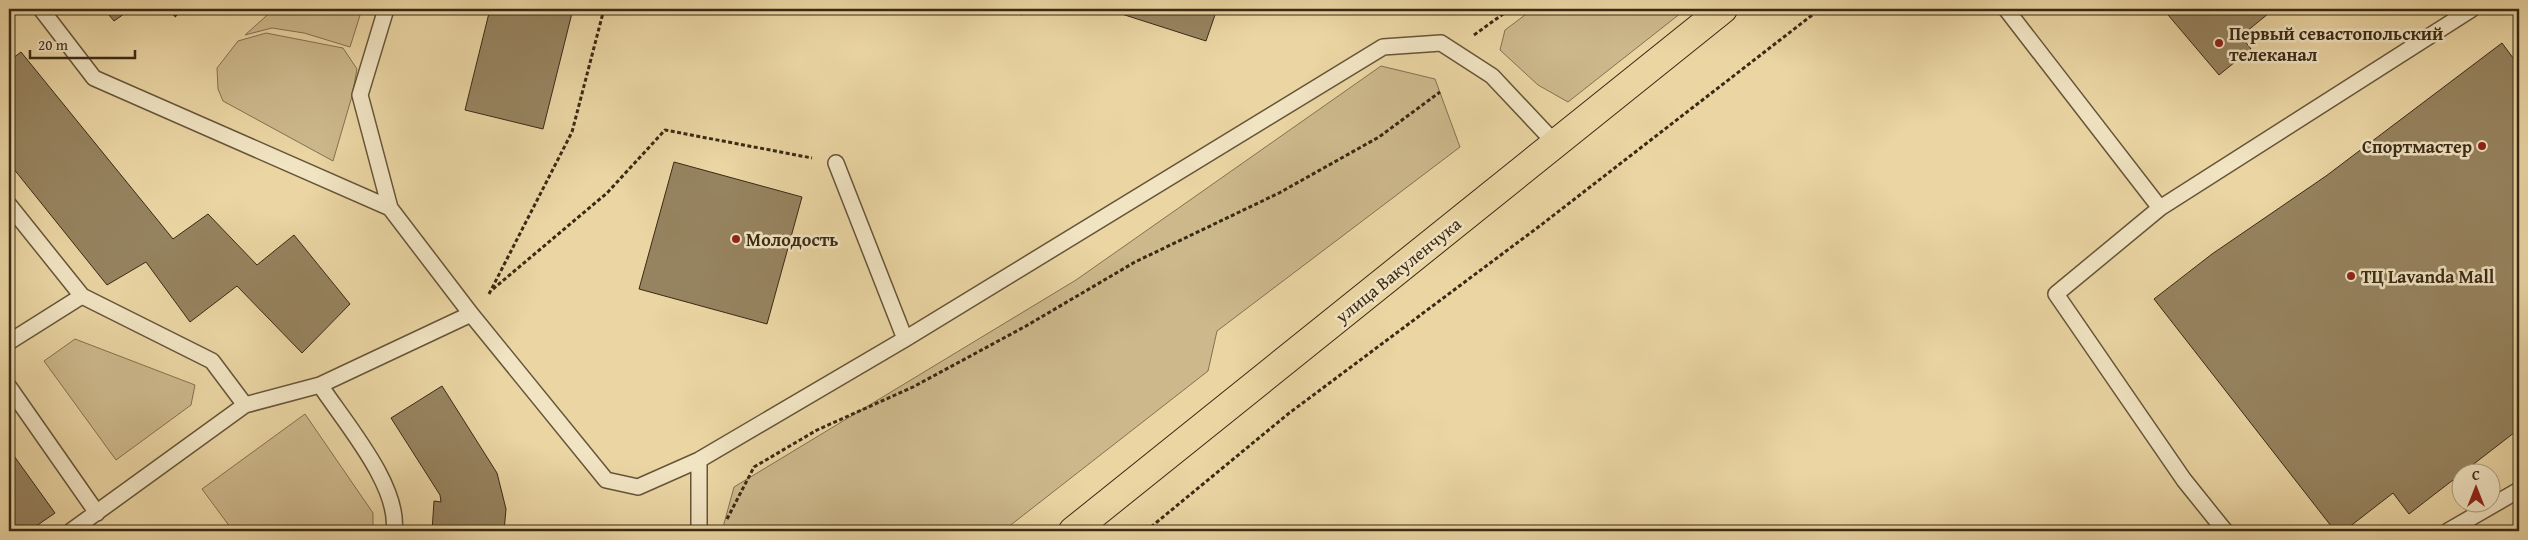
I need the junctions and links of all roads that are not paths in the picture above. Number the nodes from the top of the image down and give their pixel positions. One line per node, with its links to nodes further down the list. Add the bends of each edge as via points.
1 (41, 9): 9 (lane, via 94,78)
2 (386, 9): 9 (lane, via 360,95)
3 (1723, 9): 6 (main road, улица Вакуленчука)
4 (2006, 9): 10 (lane)
5 (2472, 9): 10 (lane)
6 (1556, 144): 13 (lane, via 1492,76 1441,43 1383,47); 24 (main road, улица Вакуленчука)
7 (836, 163): 13 (lane)
8 (9, 204): 11 (lane)
9 (390, 208): 12 (lane)
10 (2160, 208): 25 (lane, via 2056,294 2184,480)
11 (82, 296): 14 (lane); 17 (lane, via 212,361)
12 (471, 314): 15 (lane); 18 (lane, via 606,480 638,488)
13 (906, 339): 18 (lane)
14 (9, 342)
15 (320, 386): 17 (lane); 22 (lane, via 383,478 396,517)
16 (9, 388): 20 (lane)
17 (245, 405): 20 (lane)
18 (699, 460): 23 (lane)
19 (2519, 490): 26 (lane)
20 (96, 513): 21 (lane)
21 (71, 531)
22 (394, 531)
23 (699, 531)
24 (1073, 531)
25 (2225, 531)
26 (2448, 531)

